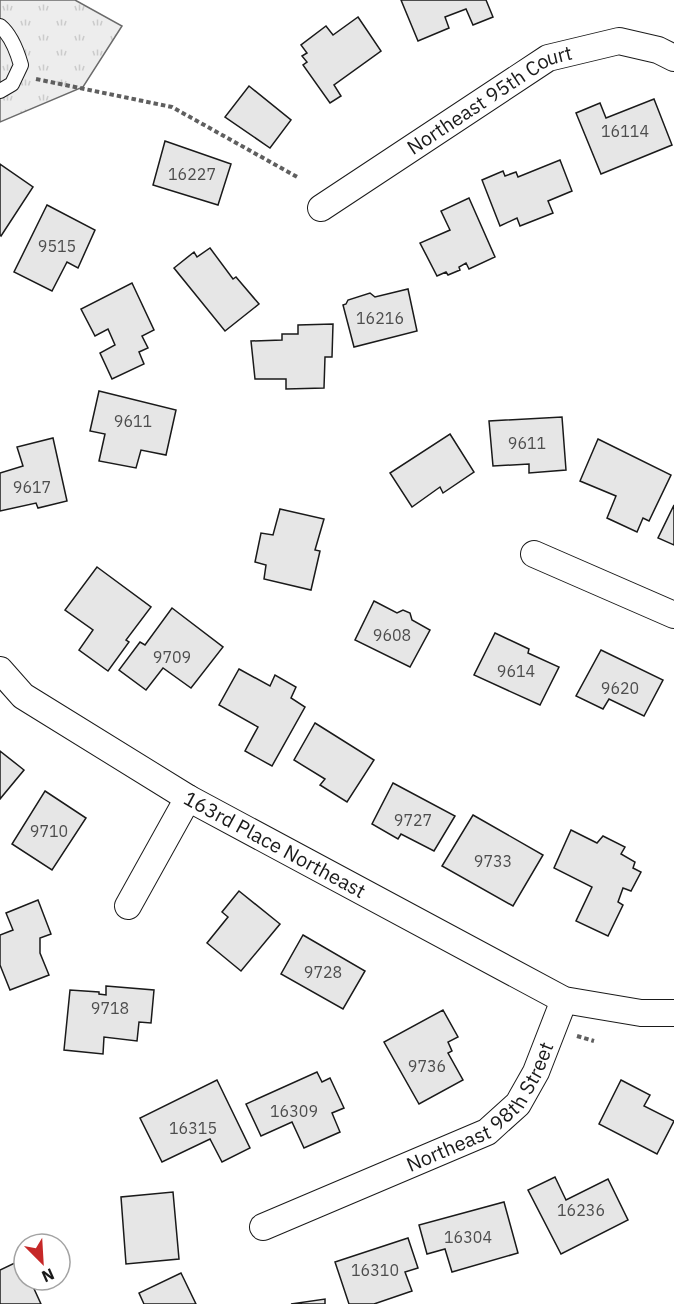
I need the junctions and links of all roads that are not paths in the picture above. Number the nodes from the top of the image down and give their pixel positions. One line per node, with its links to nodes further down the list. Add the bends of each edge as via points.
1 (0, 26): 3 (lane, via 21,65 12,84)
2 (674, 58): 4 (street, Northeast 95th Court, via 619,41 548,58)
3 (0, 91)
4 (321, 208)
5 (534, 554): 6 (street)
6 (674, 615)
7 (0, 670): 8 (street, 163rd Place Northeast, via 23,696)
8 (188, 798): 9 (street); 10 (street, 163rd Place Northeast)
9 (128, 906)
10 (564, 1000): 11 (street, via 641,1013); 12 (street, Northeast 98th Street, via 519,1104 487,1132)
11 (674, 1013)
12 (263, 1227)

